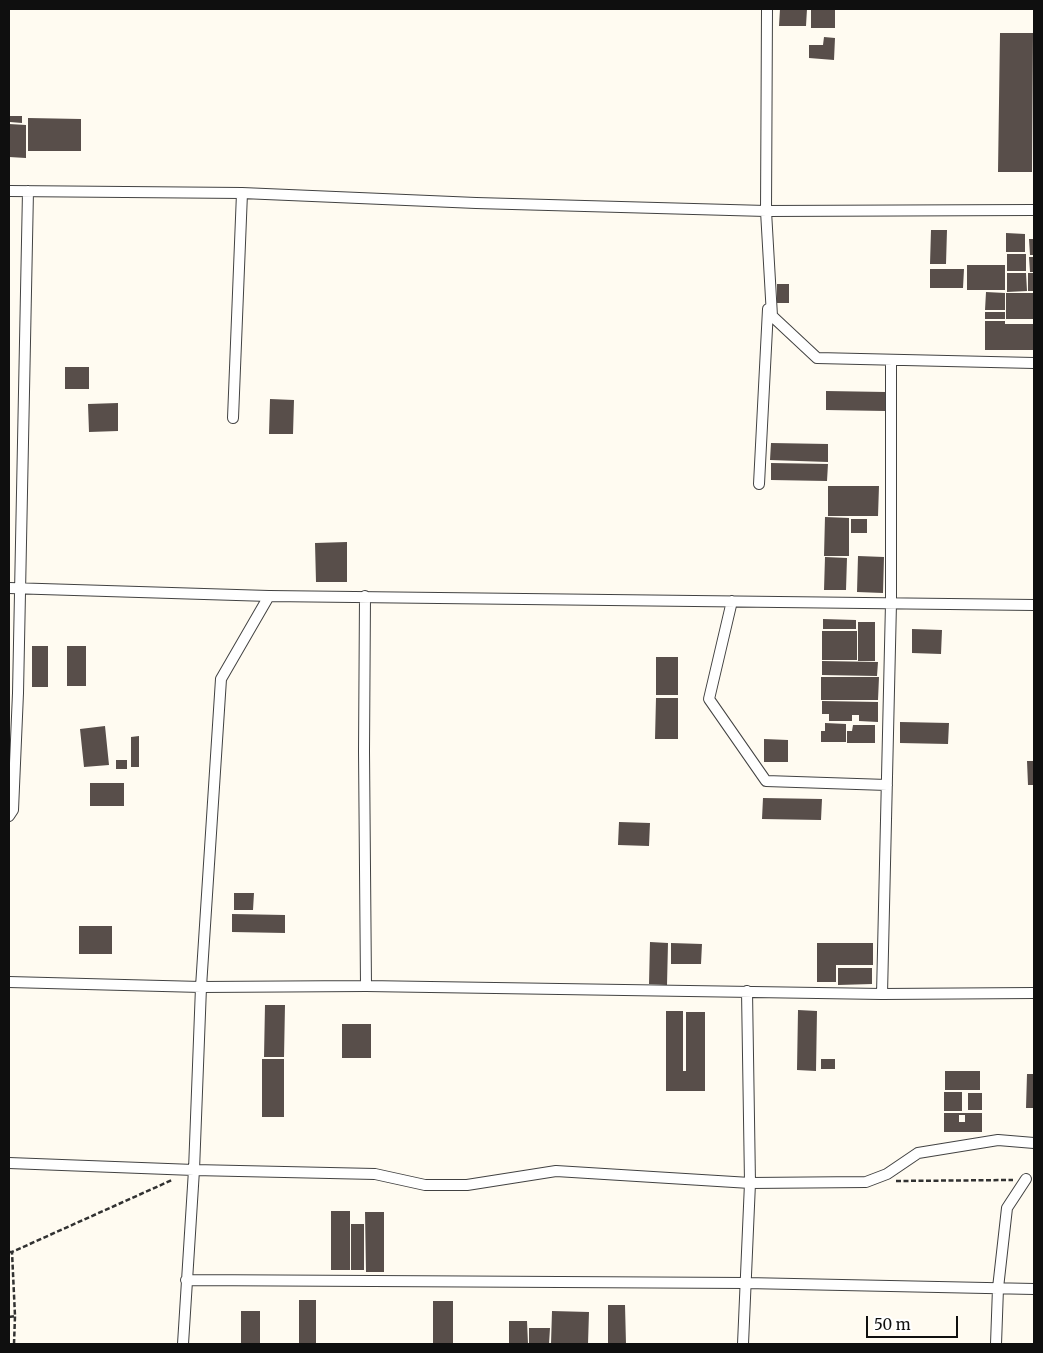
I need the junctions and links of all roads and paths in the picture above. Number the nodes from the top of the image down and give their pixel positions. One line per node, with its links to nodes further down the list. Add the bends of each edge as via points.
1 (767, 9): 6 (street)
2 (9, 190): 3 (street)
3 (28, 191): 4 (street); 13 (street)
4 (242, 193): 6 (street, via 485,204); 10 (street)
5 (1034, 210): 6 (street)
6 (766, 211): 7 (street)
7 (770, 285): 8 (street, via 772,316 817,358); 11 (street)
8 (891, 360): 9 (street); 17 (street)
9 (1034, 364)
10 (233, 418)
11 (759, 484)
12 (9, 588): 13 (street)
13 (20, 588): 14 (street); 19 (street)
14 (269, 596): 15 (street); 24 (street, via 221,679)
15 (365, 596): 16 (street); 23 (street)
16 (732, 601): 17 (street); 20 (street, via 709,699 766,781)
17 (891, 603): 18 (street); 20 (street)
18 (1034, 605)
19 (13, 693): 21 (street, via 13,810)
20 (886, 785): 27 (street)
21 (9, 816)
22 (9, 982): 24 (street)
23 (366, 986): 24 (street); 25 (street)
24 (201, 987): 30 (street)
25 (747, 991): 27 (street); 34 (street)
26 (1034, 992): 27 (street)
27 (882, 994)
28 (1034, 1144): 34 (street, via 998,1140 918,1153 887,1174 866,1182)
29 (9, 1163): 30 (street)
30 (194, 1170): 34 (street, via 375,1174 425,1185 467,1185 556,1171); 36 (street)
31 (176, 1178): 35 (path)
32 (1026, 1179): 33 (path); 38 (street, via 1007,1208)
33 (896, 1182)
34 (750, 1183): 37 (street)
35 (11, 1252): 40 (path)
36 (186, 1280): 37 (street); 43 (street)
37 (746, 1283): 38 (street); 44 (street)
38 (998, 1288): 39 (street); 45 (street)
39 (1034, 1289)
40 (15, 1316): 41 (path); 42 (path)
41 (9, 1317)
42 (14, 1344)
43 (183, 1344)
44 (743, 1344)
45 (996, 1344)

